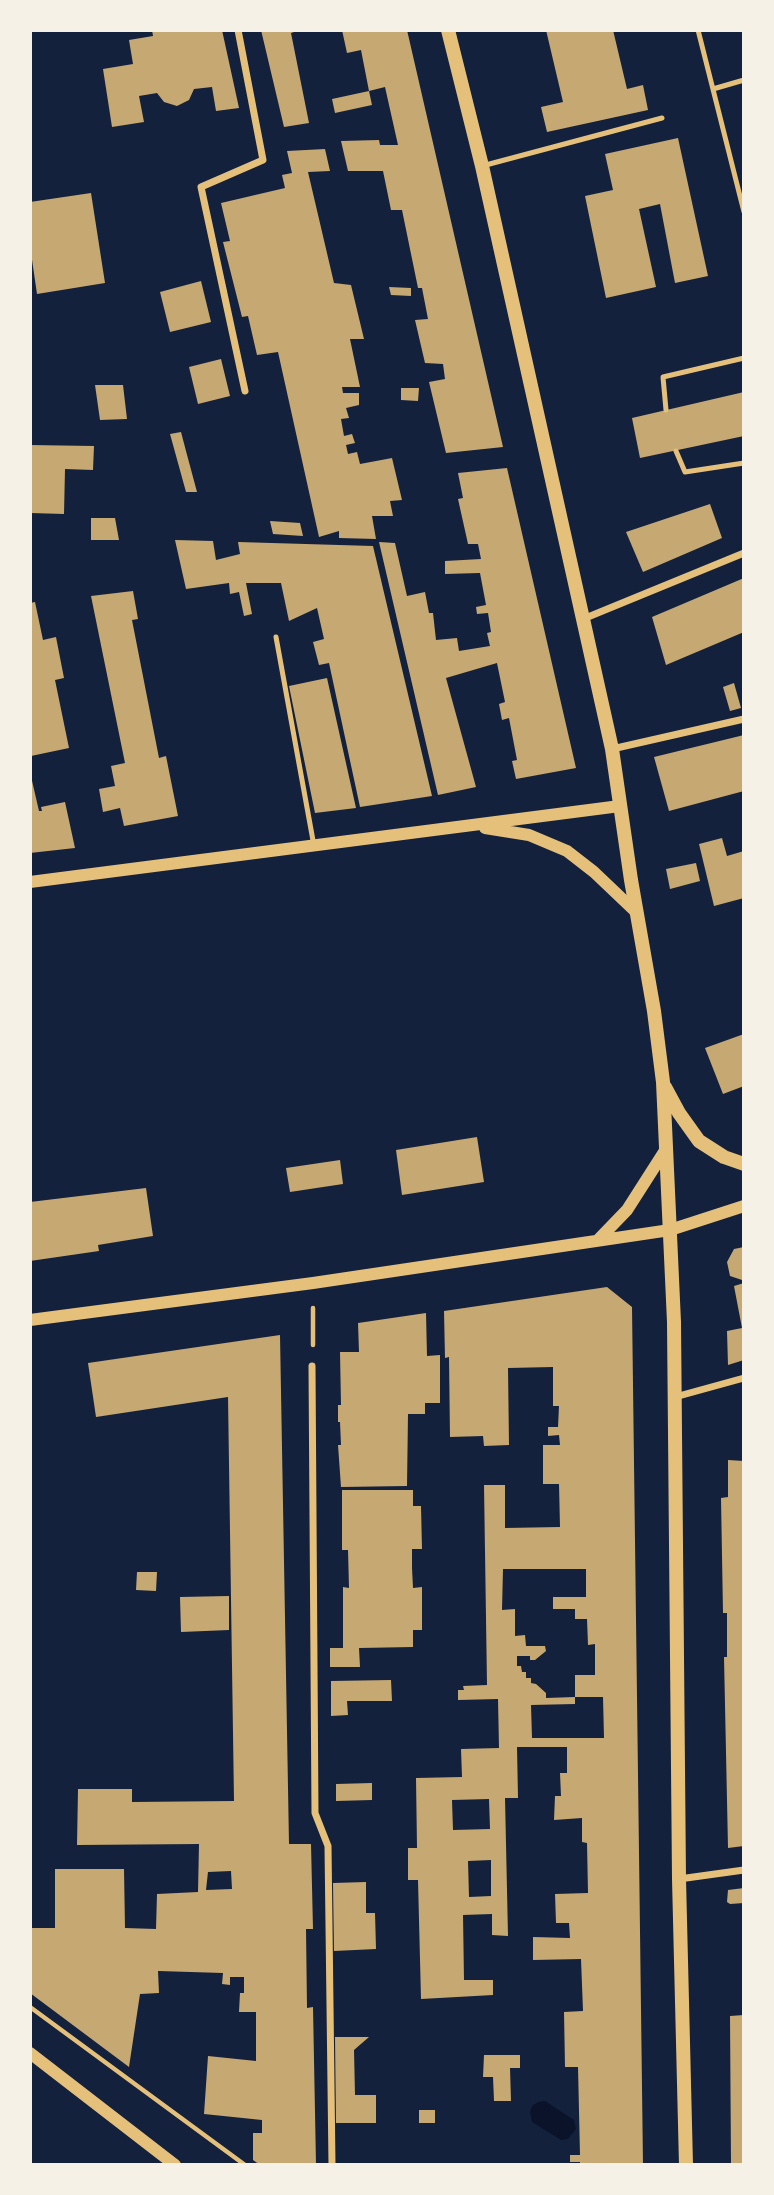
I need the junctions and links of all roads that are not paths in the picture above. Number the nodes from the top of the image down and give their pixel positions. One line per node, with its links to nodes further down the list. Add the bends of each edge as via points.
1 (238, 30): 10 (street, via 263,160 201,187)
2 (448, 30): 7 (main road)
3 (698, 30): 5 (lane)
4 (744, 80): 5 (lane)
5 (713, 89): 8 (lane)
6 (662, 118): 7 (lane)
7 (482, 166): 15 (main road)
8 (744, 212)
9 (744, 358): 11 (lane, via 663,377)
10 (245, 391)
11 (666, 410)
12 (676, 451): 13 (lane, via 685,472)
13 (744, 463)
14 (744, 552): 15 (street)
15 (583, 619): 18 (main road)
16 (276, 637): 21 (lane)
17 (744, 719): 18 (street)
18 (611, 749): 19 (main road)
19 (620, 806): 20 (street); 23 (main road)
20 (471, 825): 21 (street); 23 (street, via 529,835 567,851)
21 (314, 846): 22 (street)
22 (30, 882)
23 (636, 912): 24 (main road)
24 (663, 1083): 25 (main road); 26 (main road, via 699,1141)
25 (666, 1149): 28 (main road); 29 (street, via 627,1210)
26 (744, 1164)
27 (744, 1206): 28 (street)
28 (670, 1230): 29 (street); 33 (main road)
29 (599, 1239): 30 (street)
30 (30, 1320)
31 (312, 1366): 38 (street, via 315,1813 328,1846)
32 (744, 1378): 33 (street)
33 (675, 1397): 35 (main road)
34 (744, 1870): 35 (street)
35 (679, 1879): 39 (main road)
36 (30, 2053): 37 (street)
37 (175, 2165)
38 (332, 2165)
39 (687, 2165)

